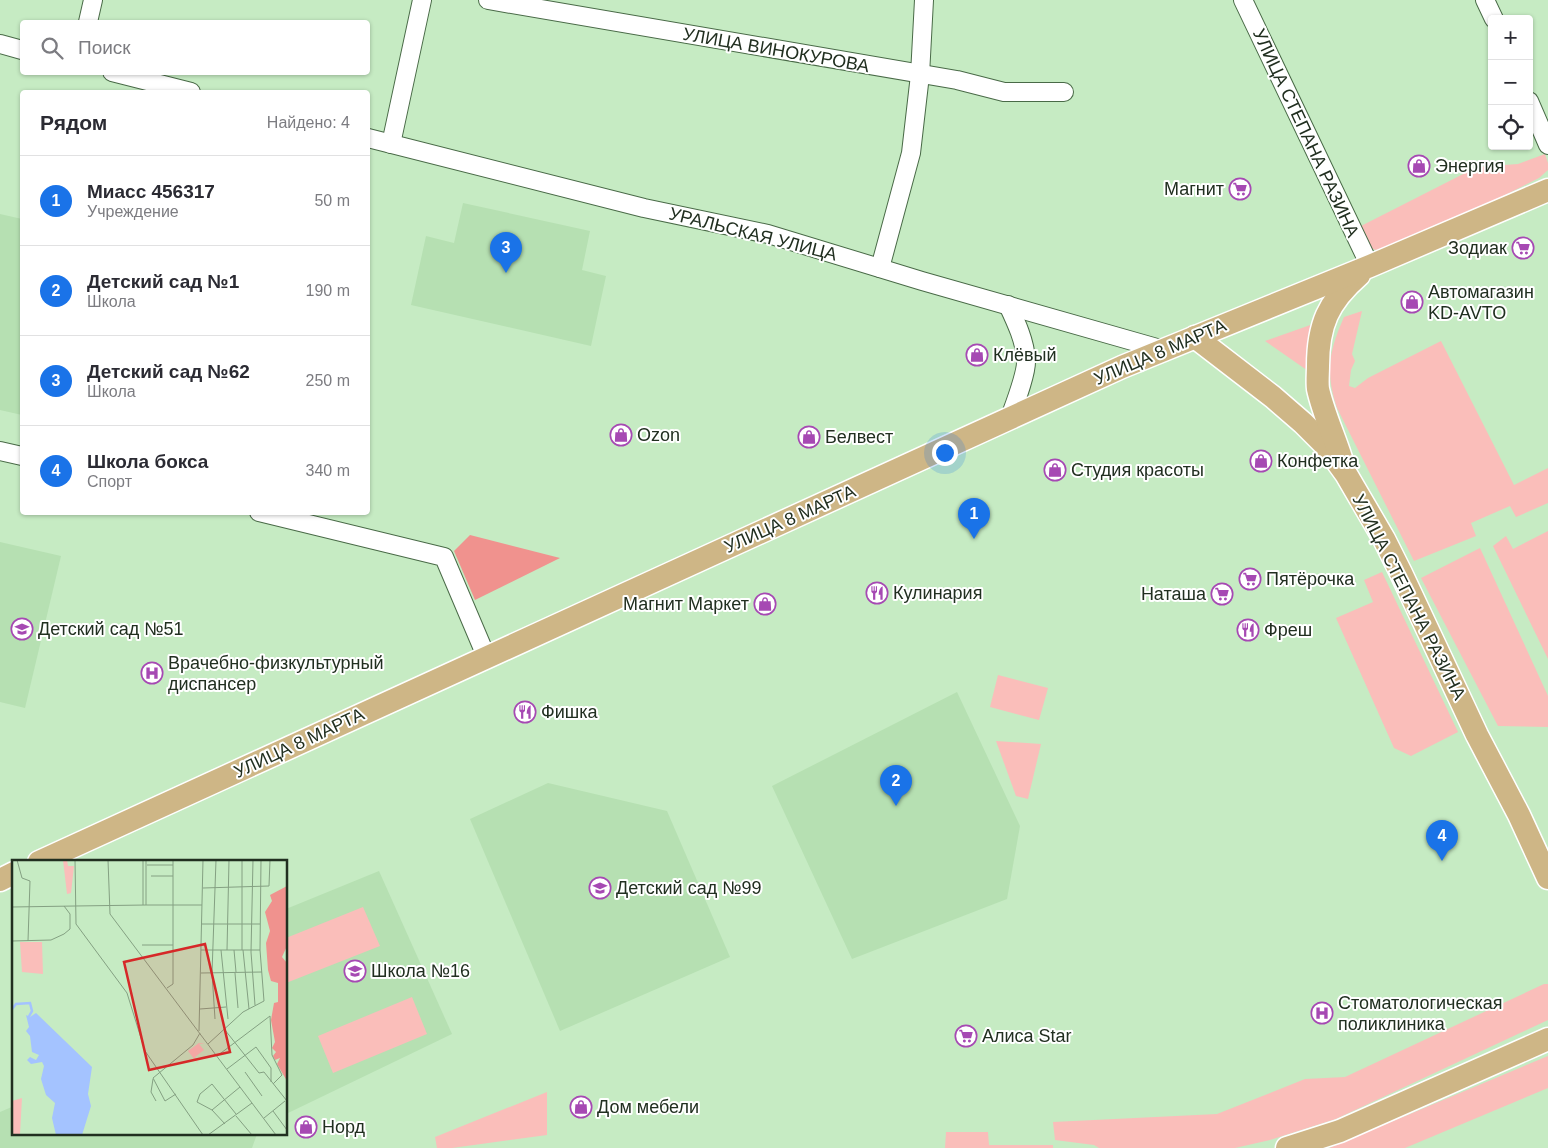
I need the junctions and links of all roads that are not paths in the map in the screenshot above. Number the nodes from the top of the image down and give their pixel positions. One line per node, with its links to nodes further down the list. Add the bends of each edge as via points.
1 (93, 0): 8 (street)
2 (422, 0): 17 (street)
3 (488, 0): 11 (street, УЛИЦА ВИНОКУРОВА)
4 (924, 0): 11 (street)
5 (1242, 0): 20 (street, УЛИЦА СТЕПАНА РАЗИНА)
6 (1485, 0): 7 (street)
7 (1492, 15)
8 (88, 20)
9 (0, 44): 10 (street)
10 (20, 49)
11 (920, 74): 14 (street, УЛИЦА ВИНОКУРОВА, via 1004,92); 21 (street, via 911,153)
12 (124, 75): 13 (street)
13 (183, 90)
14 (1064, 92)
15 (1531, 105): 18 (street)
16 (370, 139): 17 (street, УРАЛЬСКАЯ УЛИЦА)
17 (391, 144): 21 (street, УРАЛЬСКАЯ УЛИЦА, via 644,208 768,234)
18 (1548, 145)
19 (1548, 190): 20 (main road, УЛИЦА 8 МАРТА)
20 (1370, 266): 23 (main road, УЛИЦА 8 МАРТА); 28 (main road, via 1342,290 1326,314 1320,333 1318,388)
21 (880, 268): 22 (street, УРАЛЬСКАЯ УЛИЦА)
22 (1008, 305): 24 (street, УРАЛЬСКАЯ УЛИЦА); 25 (street, via 1018,327 1026,361)
23 (1195, 338): 24 (main road, УЛИЦА 8 МАРТА); 28 (main road, УЛИЦА СТЕПАНА РАЗИНА, via 1303,423)
24 (1164, 350): 25 (main road, УЛИЦА 8 МАРТА)
25 (1009, 420): 30 (main road, УЛИЦА 8 МАРТА)
26 (0, 451): 27 (street)
27 (20, 456)
28 (1346, 474): 33 (main road, УЛИЦА СТЕПАНА РАЗИНА, via 1389,548)
29 (271, 515): 30 (street, via 444,557)
30 (486, 656): 31 (main road, УЛИЦА 8 МАРТА)
31 (43, 860)
32 (12, 874): 34 (main road)
33 (1548, 878)
34 (0, 880)
35 (1548, 1039): 36 (main road, via 1340,1130)
36 (1287, 1148)

